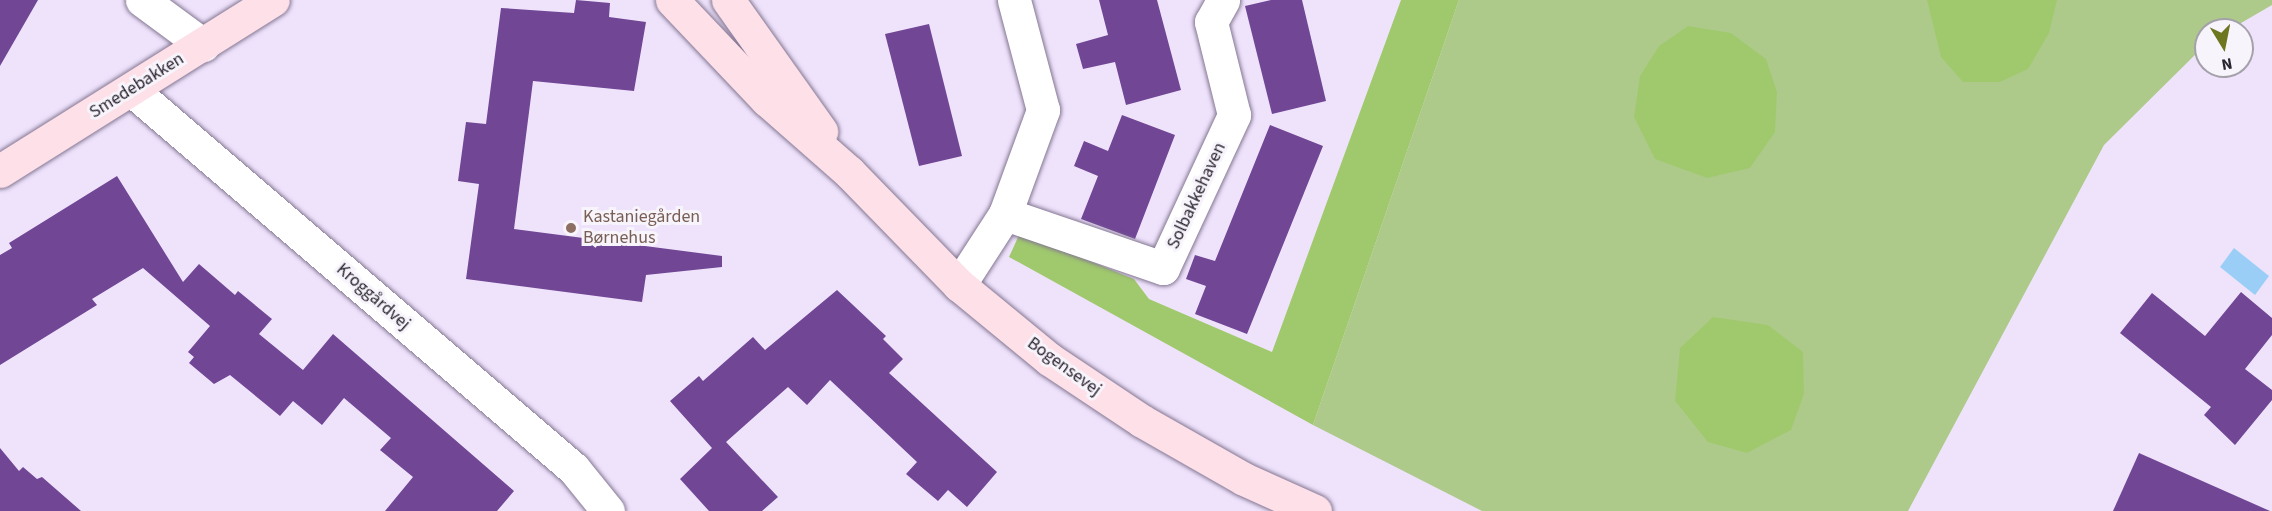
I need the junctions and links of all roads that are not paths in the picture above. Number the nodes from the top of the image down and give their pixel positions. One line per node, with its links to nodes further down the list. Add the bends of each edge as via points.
1 (142, 0): 7 (street)
2 (273, 0): 7 (main road, Smedebakken)
3 (672, 0): 10 (main road, Bogensevej, via 767,100)
4 (728, 0): 10 (main road, Bogensevej)
5 (1014, 0): 11 (street, via 1042,110)
6 (1223, 0): 11 (street, Solbakkehaven, via 1211,22 1234,115 1163,268)
7 (203, 45): 8 (main road, Smedebakken)
8 (132, 90): 9 (main road, Smedebakken); 13 (street, Kroggårdvej, via 574,470)
9 (0, 171)
10 (849, 172): 12 (main road, Bogensevej)
11 (1005, 214): 12 (street)
12 (959, 285): 14 (main road, Bogensevej, via 1049,359 1142,421 1244,479)
13 (608, 511)
14 (1315, 511)

